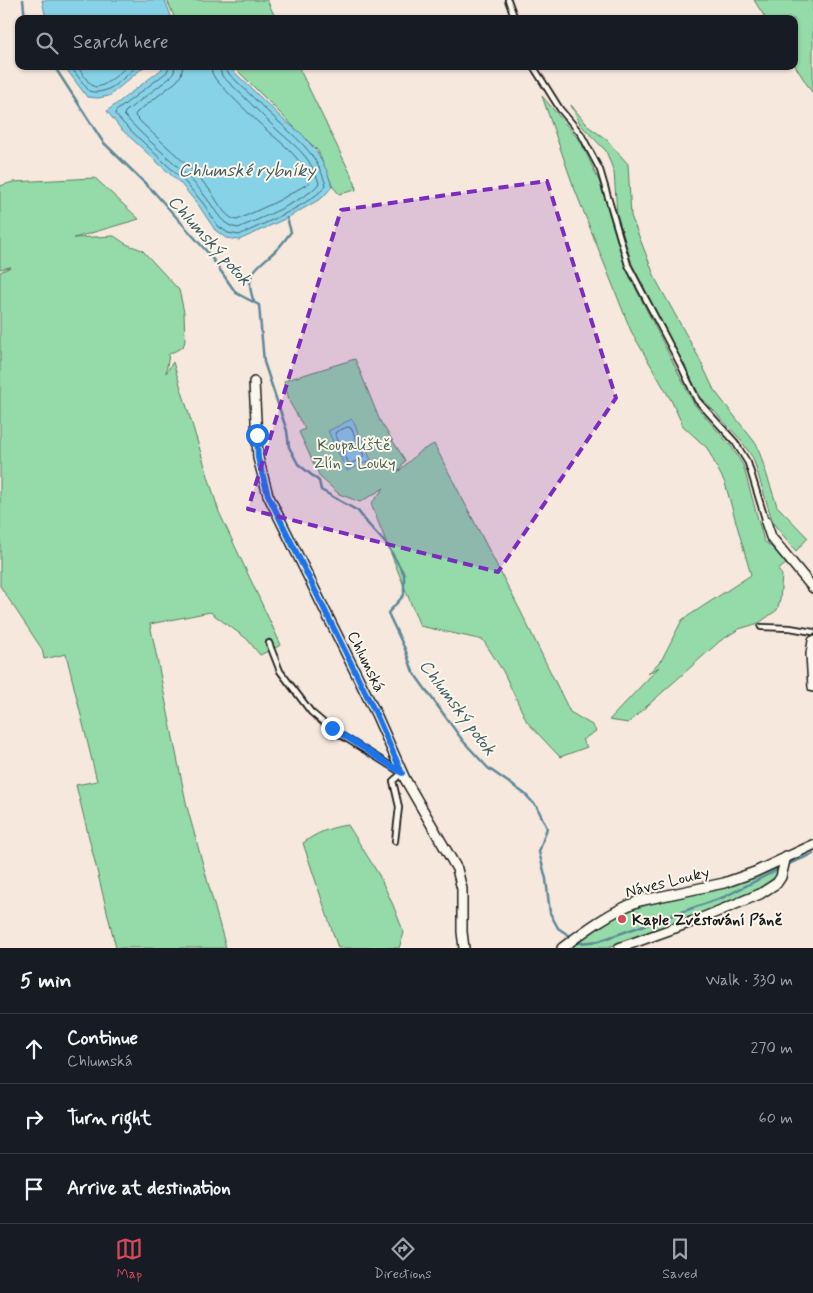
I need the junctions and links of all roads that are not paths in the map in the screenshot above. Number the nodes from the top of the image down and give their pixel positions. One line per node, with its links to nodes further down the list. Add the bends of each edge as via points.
1 (508, 0): 2 (lane)
2 (514, 15)
3 (536, 70): 5 (lane, via 560,109 581,134 600,170 628,265 697,400 735,442 748,463)
4 (254, 382): 12 (street, Chlumská, via 258,458 268,495)
5 (766, 522): 6 (street, via 771,537)
6 (813, 588)
7 (761, 627): 8 (lane)
8 (813, 632)
9 (813, 641): 11 (street, via 810,654)
10 (269, 643): 12 (lane, via 280,671 312,712)
11 (813, 687)
12 (402, 773): 13 (lane, via 393,781 399,807); 17 (street, Chlumská, via 457,869 462,889)
13 (395, 841)
14 (813, 845): 15 (street, Náves Louky)
15 (784, 863): 16 (street, Náves Louky, via 724,883 627,905 611,912); 18 (street, Náves Louky, via 777,883 760,894)
16 (566, 946)
17 (464, 948)
18 (619, 948)

